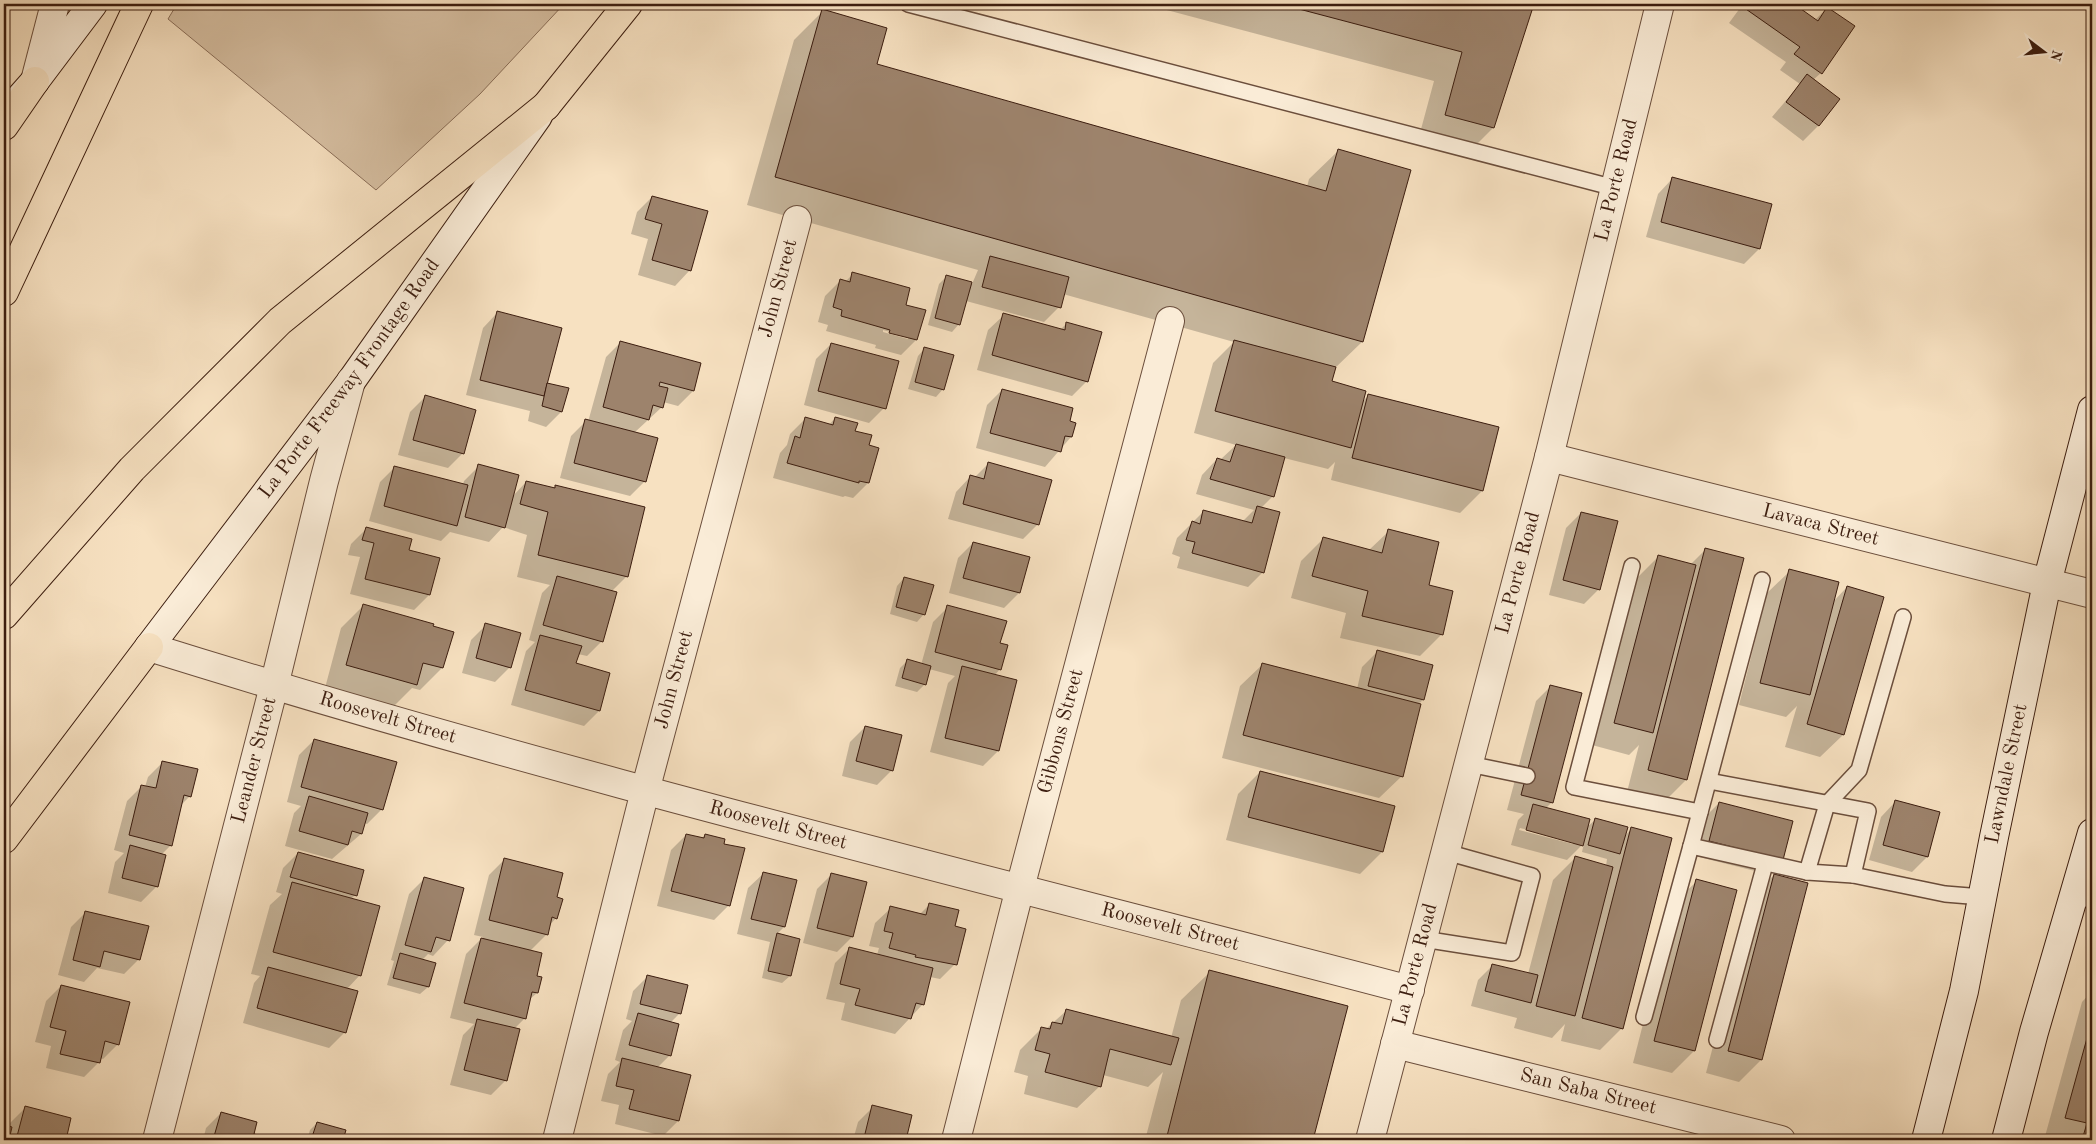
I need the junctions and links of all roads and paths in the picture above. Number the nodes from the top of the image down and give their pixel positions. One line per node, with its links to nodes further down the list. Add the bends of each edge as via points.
1 (55, 4): 7 (street)
2 (93, 4): 7 (street)
3 (139, 4): 13 (main road)
4 (628, 4): 8 (main road)
5 (908, 4): 11 (lane)
6 (1660, 4): 11 (street, La Porte Road)
7 (35, 81): 9 (street); 10 (main road)
8 (546, 106): 15 (street, La Porte Freeway Frontage Road); 22 (main road, via 280,321 132,469)
9 (4, 116)
10 (4, 126)
11 (1615, 188): 17 (street, La Porte Road)
12 (797, 220): 29 (street, John Street)
13 (4, 292)
14 (1170, 321): 39 (street, Gibbons Street)
15 (352, 380): 24 (street, La Porte Freeway Frontage Road); 25 (street, Leander Street)
16 (2092, 410): 20 (street, Lawndale Street)
17 (1549, 457): 20 (street, Lavaca Street); 26 (street, La Porte Road)
18 (1632, 566): 31 (lane, via 1567,785)
19 (1762, 580): 28 (lane)
20 (2047, 583): 21 (street, Lavaca Street); 40 (street, Lawndale Street)
21 (2092, 594)
22 (4, 615)
23 (1903, 616): 30 (lane, via 1859,770)
24 (149, 647): 25 (street, Roosevelt Street); 33 (main road)
25 (274, 686): 29 (street, Roosevelt Street); 48 (street, Leander Street)
26 (1469, 764): 27 (lane); 35 (street, La Porte Road)
27 (1527, 776)
28 (1709, 780): 30 (lane); 31 (lane)
29 (646, 791): 39 (street, Roosevelt Street); 49 (street, John Street)
30 (1827, 804): 37 (lane); 38 (lane, via 1868,811)
31 (1700, 812): 34 (lane)
32 (2092, 833): 41 (street)
33 (4, 839)
34 (1691, 846): 36 (lane); 44 (lane)
35 (1446, 852): 42 (street, La Porte Road); 42 (lane, via 1532,876 1512,953)
36 (1764, 864): 37 (lane); 45 (lane)
37 (1807, 872): 38 (lane)
38 (1852, 875): 40 (lane, via 1945,894)
39 (1020, 888): 43 (street, Roosevelt Street); 50 (street, Gibbons Street)
40 (1982, 897): 53 (street, Lawndale Street, via 1964,991)
41 (2083, 897): 54 (street, via 2034,1032)
42 (1423, 939): 43 (street, La Porte Road)
43 (1410, 990): 46 (street, La Porte Road)
44 (1644, 1017)
45 (1717, 1040)
46 (1395, 1044): 47 (street, San Saba Street); 51 (street, La Porte Road)
47 (1727, 1134): 52 (street, San Saba Street)
48 (157, 1140)
49 (557, 1140)
50 (956, 1140)
51 (1370, 1140)
52 (1782, 1140)
53 (1926, 1140)
54 (2006, 1140)

